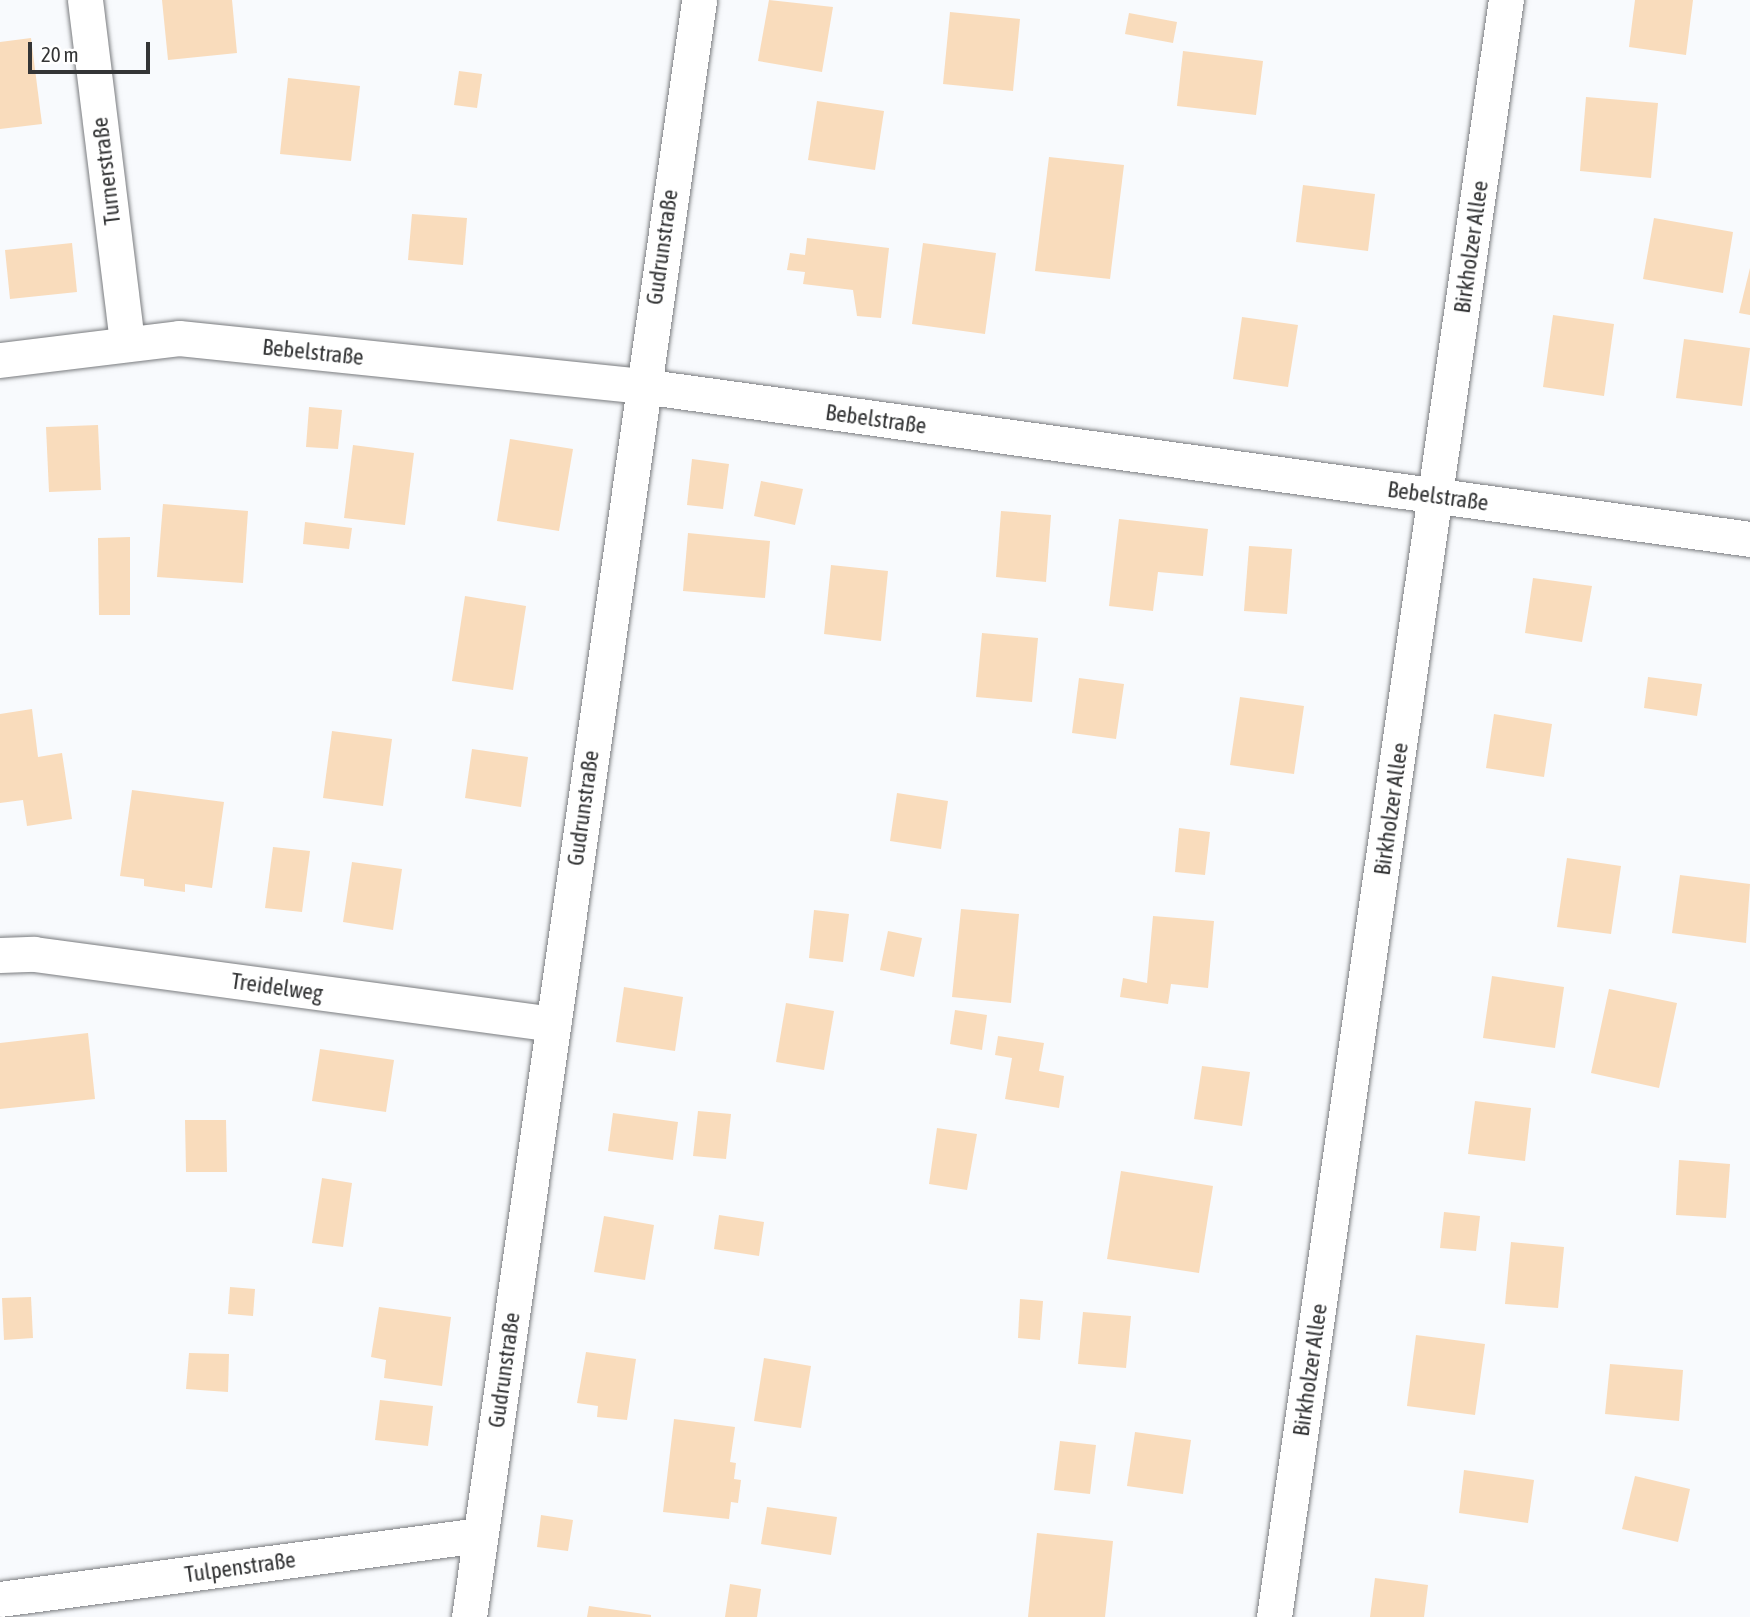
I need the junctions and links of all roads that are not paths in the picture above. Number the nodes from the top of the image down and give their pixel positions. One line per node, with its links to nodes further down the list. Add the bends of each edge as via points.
1 (85, 0): 4 (street, Turnerstraße)
2 (699, 0): 6 (street, Gudrunstraße)
3 (1506, 0): 7 (street, Birkholzer Allee)
4 (127, 342): 5 (street, Bebelstraße); 6 (street, Bebelstraße, via 179,338)
5 (0, 360)
6 (642, 386): 7 (street, Bebelstraße); 10 (street, Gudrunstraße)
7 (1437, 496): 8 (street, Bebelstraße); 14 (street, Birkholzer Allee)
8 (1750, 539)
9 (0, 955): 10 (street, Treidelweg, via 34,954)
10 (553, 1024): 11 (street, Gudrunstraße)
11 (480, 1535): 12 (street, Tulpenstraße); 13 (street, Gudrunstraße)
12 (0, 1599)
13 (469, 1617)
14 (1274, 1617)

